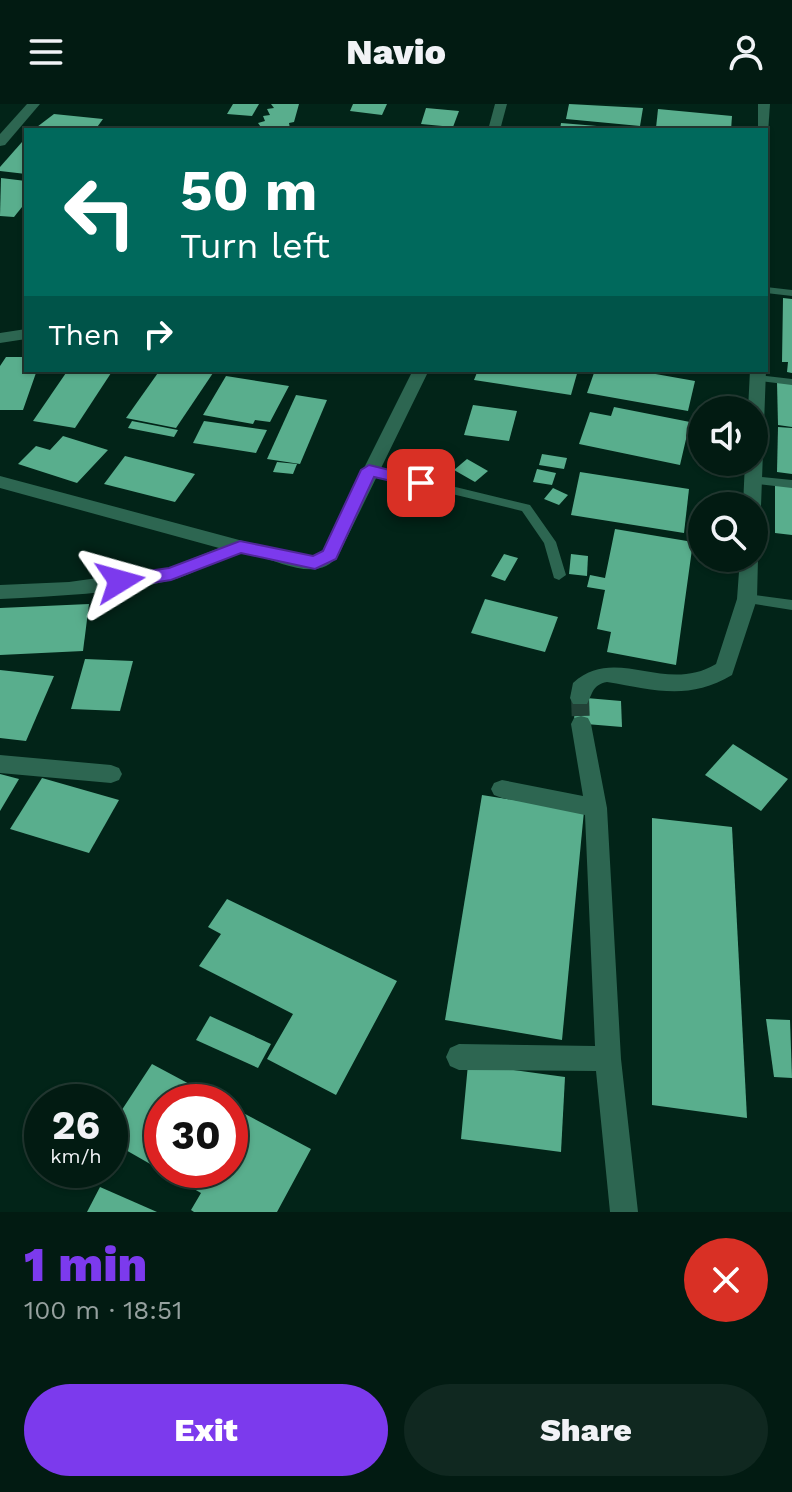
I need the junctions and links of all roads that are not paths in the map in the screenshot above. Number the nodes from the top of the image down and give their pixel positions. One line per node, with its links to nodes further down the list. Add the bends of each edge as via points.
1 (34, 104): 6 (street)
2 (501, 104): 4 (street)
3 (764, 104): 5 (street)
4 (495, 128)
5 (764, 128)
6 (0, 142)
7 (768, 290): 8 (lane)
8 (792, 293)
9 (24, 334): 10 (street)
10 (0, 338)
11 (420, 372): 15 (street)
12 (757, 374): 13 (lane); 14 (street)
13 (792, 382)
14 (756, 396)
15 (369, 470): 19 (street, via 330,554 315,563); 21 (lane, via 526,508 550,542)
16 (768, 473): 18 (lane)
17 (0, 482): 19 (street)
18 (792, 484)
19 (240, 547): 22 (street, via 171,574 69,589)
20 (748, 572): 23 (street)
21 (559, 575)
22 (0, 592)
23 (747, 599): 24 (lane); 25 (street, via 725,669 705,681 675,685 607,674 593,677 580,689)
24 (792, 605)
25 (580, 698)
26 (581, 724): 30 (street)
27 (0, 764): 28 (street)
28 (111, 774)
29 (502, 789): 30 (street)
30 (596, 808): 32 (street)
31 (459, 1057): 32 (street)
32 (608, 1059): 33 (street)
33 (624, 1212)

